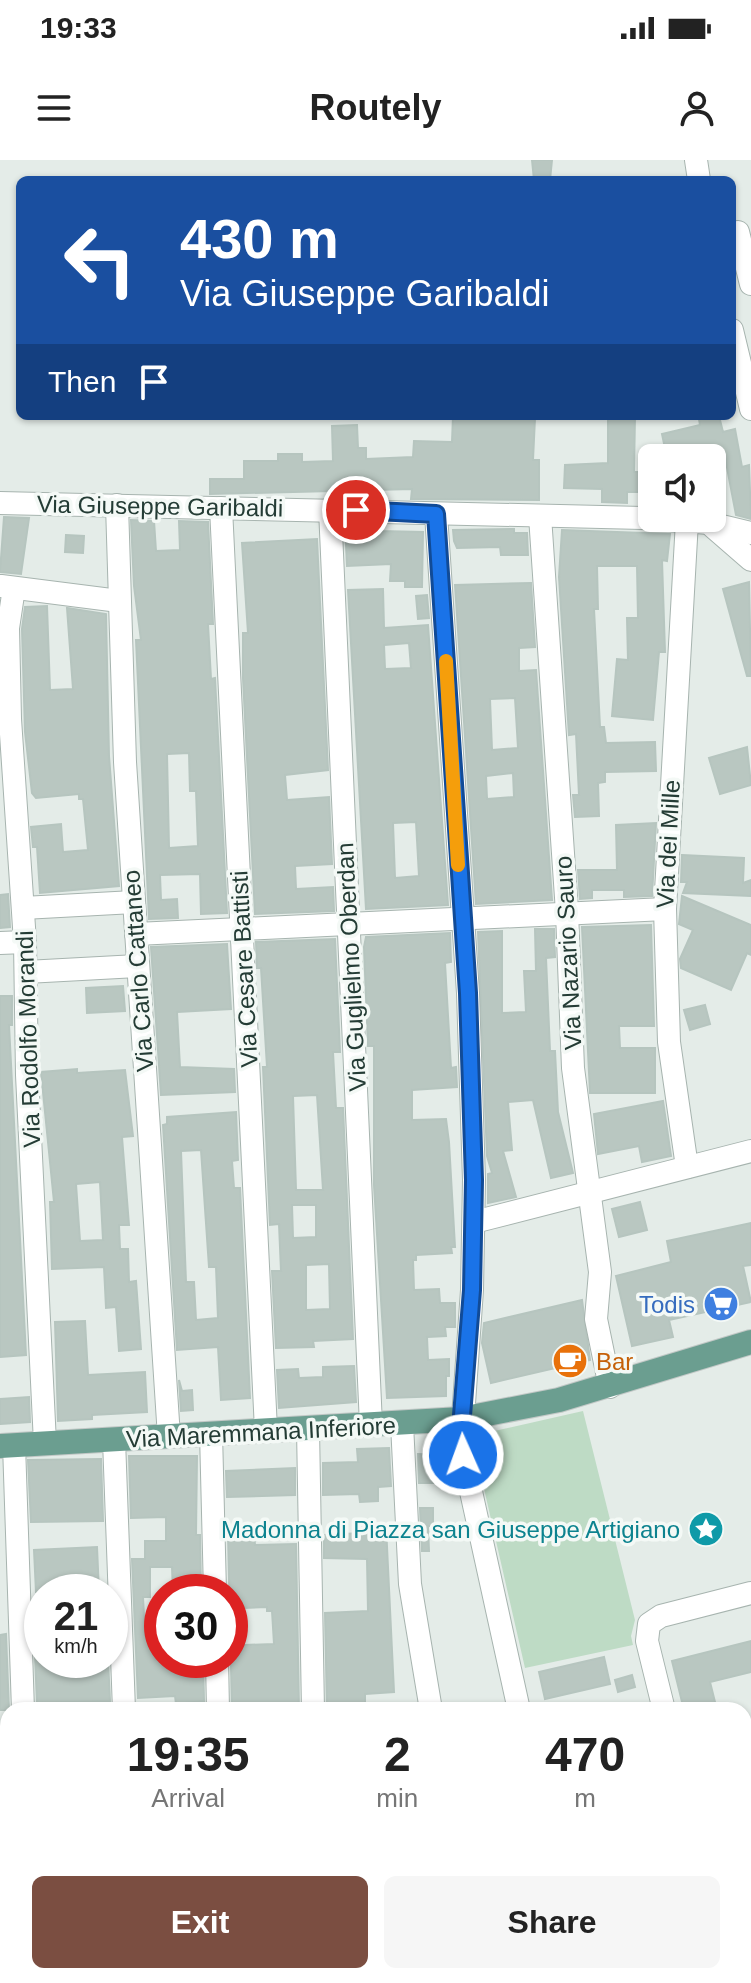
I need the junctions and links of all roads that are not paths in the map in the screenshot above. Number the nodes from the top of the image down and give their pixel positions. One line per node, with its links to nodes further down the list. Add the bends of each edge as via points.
1 (738, 232): 2 (street)
2 (751, 283)
3 (736, 347): 4 (street)
4 (751, 409)
5 (0, 503): 6 (street, Via Giuseppe Garibaldi)
6 (117, 505): 7 (street, Via Giuseppe Garibaldi); 18 (street, Via Carlo Cattaneo)
7 (221, 508): 8 (street, Via Giuseppe Garibaldi); 26 (street, Via Cesare Battisti)
8 (330, 509): 9 (street, Via Giuseppe Garibaldi); 25 (street, Via Guglielmo Oberdan)
9 (436, 514): 10 (street, Via Giuseppe Garibaldi); 24 (street)
10 (540, 516): 11 (street, Via Giuseppe Garibaldi); 23 (street, Via Nazario Sauro)
11 (638, 520)
12 (726, 528): 15 (street, Via Giuseppe Garibaldi)
13 (697, 532): 22 (street, Via dei Mille)
14 (712, 532): 16 (street)
15 (751, 533)
16 (751, 560)
17 (7, 587): 18 (street); 19 (street, Via Rodolfo Morandi)
18 (119, 601): 20 (street, Via Carlo Cattaneo)
19 (5, 719): 21 (street, Via Rodolfo Morandi)
20 (134, 902): 21 (street); 27 (street, Via Carlo Cattaneo)
21 (23, 908): 28 (street, Via Rodolfo Morandi)
22 (665, 909): 23 (street); 33 (street, Via dei Mille, via 669,1042)
23 (567, 912): 24 (street); 34 (street, Via Nazario Sauro, via 573,1068)
24 (462, 916): 25 (street); 35 (street)
25 (349, 923): 26 (street); 40 (street, Via Guglielmo Oberdan)
26 (242, 929): 27 (street); 42 (street, Via Cesare Battisti)
27 (136, 934): 30 (street, Via Carlo Cattaneo)
28 (25, 942): 29 (street); 31 (street, Via Rodolfo Morandi)
29 (0, 943)
30 (137, 966): 31 (street); 44 (street, Via Carlo Cattaneo)
31 (26, 972): 46 (street, Via Rodolfo Morandi)
32 (751, 1151): 33 (street)
33 (687, 1167): 34 (street)
34 (591, 1191): 35 (street); 37 (street, Via Nazario Sauro, via 600,1276 596,1319)
35 (474, 1222): 38 (street)
36 (751, 1342): 37 (main road, Via Maremmana Inferiore)
37 (610, 1387): 38 (main road, Via Maremmana Inferiore)
38 (461, 1419): 39 (main road, Via Maremmana Inferiore); 56 (street, via 464,1463)
39 (402, 1424): 40 (main road, Via Maremmana Inferiore); 55 (street, via 410,1584)
40 (371, 1425): 41 (main road, Via Maremmana Inferiore)
41 (308, 1429): 42 (main road, Via Maremmana Inferiore); 54 (street)
42 (266, 1430): 43 (main road, Via Maremmana Inferiore)
43 (211, 1433): 44 (main road, Via Maremmana Inferiore); 48 (street)
44 (169, 1437): 45 (main road, Via Maremmana Inferiore)
45 (114, 1440): 46 (main road, Via Maremmana Inferiore); 52 (street)
46 (45, 1443): 47 (main road, Via Maremmana Inferiore)
47 (7, 1446): 51 (street)
48 (215, 1574)
49 (751, 1593): 57 (street, via 661,1616 649,1624 647,1641)
50 (217, 1678): 53 (street)
51 (23, 1702)
52 (124, 1702)
53 (218, 1702)
54 (313, 1702)
55 (430, 1702)
56 (517, 1702)
57 (662, 1702)

